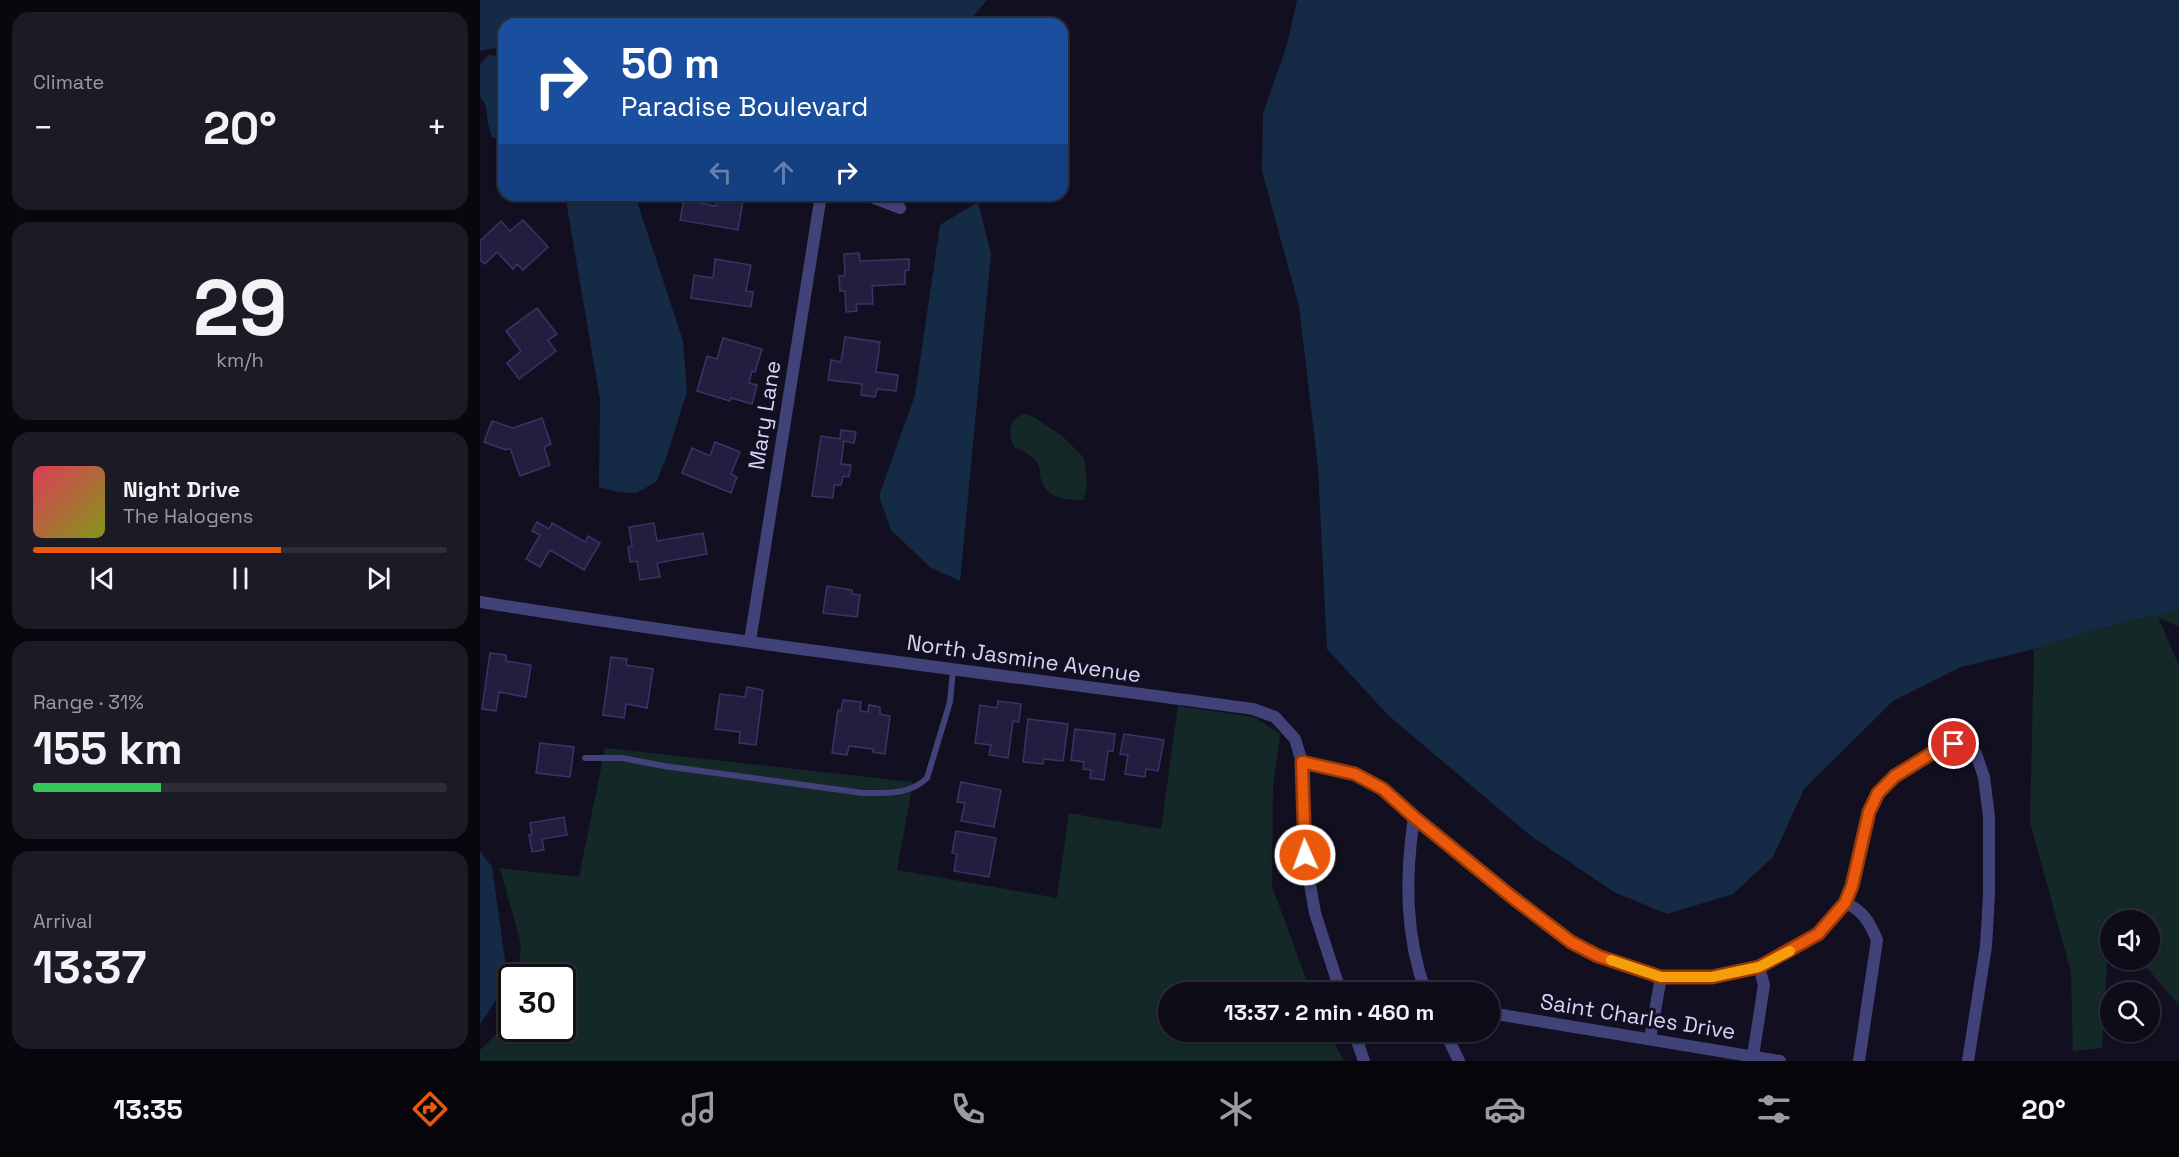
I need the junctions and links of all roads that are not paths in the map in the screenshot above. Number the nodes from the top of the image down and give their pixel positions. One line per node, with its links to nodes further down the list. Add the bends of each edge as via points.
1 (820, 201): 5 (street, Mary Lane)
2 (882, 201): 3 (street)
3 (900, 208)
4 (480, 602): 5 (street, North Jasmine Avenue)
5 (750, 641): 6 (street, North Jasmine Avenue)
6 (953, 670): 7 (lane, via 950,702 927,778 919,786 896,792 863,793 622,758); 8 (street, North Jasmine Avenue, via 1252,709 1275,717 1295,739)
7 (585, 758)
8 (1302, 762): 9 (street, via 1366,779); 13 (street, North Jasmine Avenue, via 1305,855 1315,913)
9 (1414, 817): 12 (street, via 1571,942 1598,956); 14 (street, via 1408,859 1410,928)
10 (1845, 903): 11 (street, via 1818,934); 23 (street, via 1863,914 1877,940); 24 (street, via 1869,812 1878,793 1895,776 1942,747 1954,744 1971,748 1984,777 1989,817 1989,895 1986,946)
11 (1759, 967): 12 (street, via 1712,977); 19 (street, via 1764,986)
12 (1661, 977): 16 (street)
13 (1337, 982)
14 (1422, 982)
15 (1500, 1015): 16 (street, Saint Charles Drive)
16 (1650, 1039): 19 (street, Saint Charles Drive)
17 (1357, 1042): 20 (street)
18 (1450, 1042): 21 (street)
19 (1753, 1056): 22 (street, Saint Charles Drive)
20 (1364, 1061)
21 (1459, 1061)
22 (1780, 1061)
23 (1859, 1061)
24 (1968, 1061)

